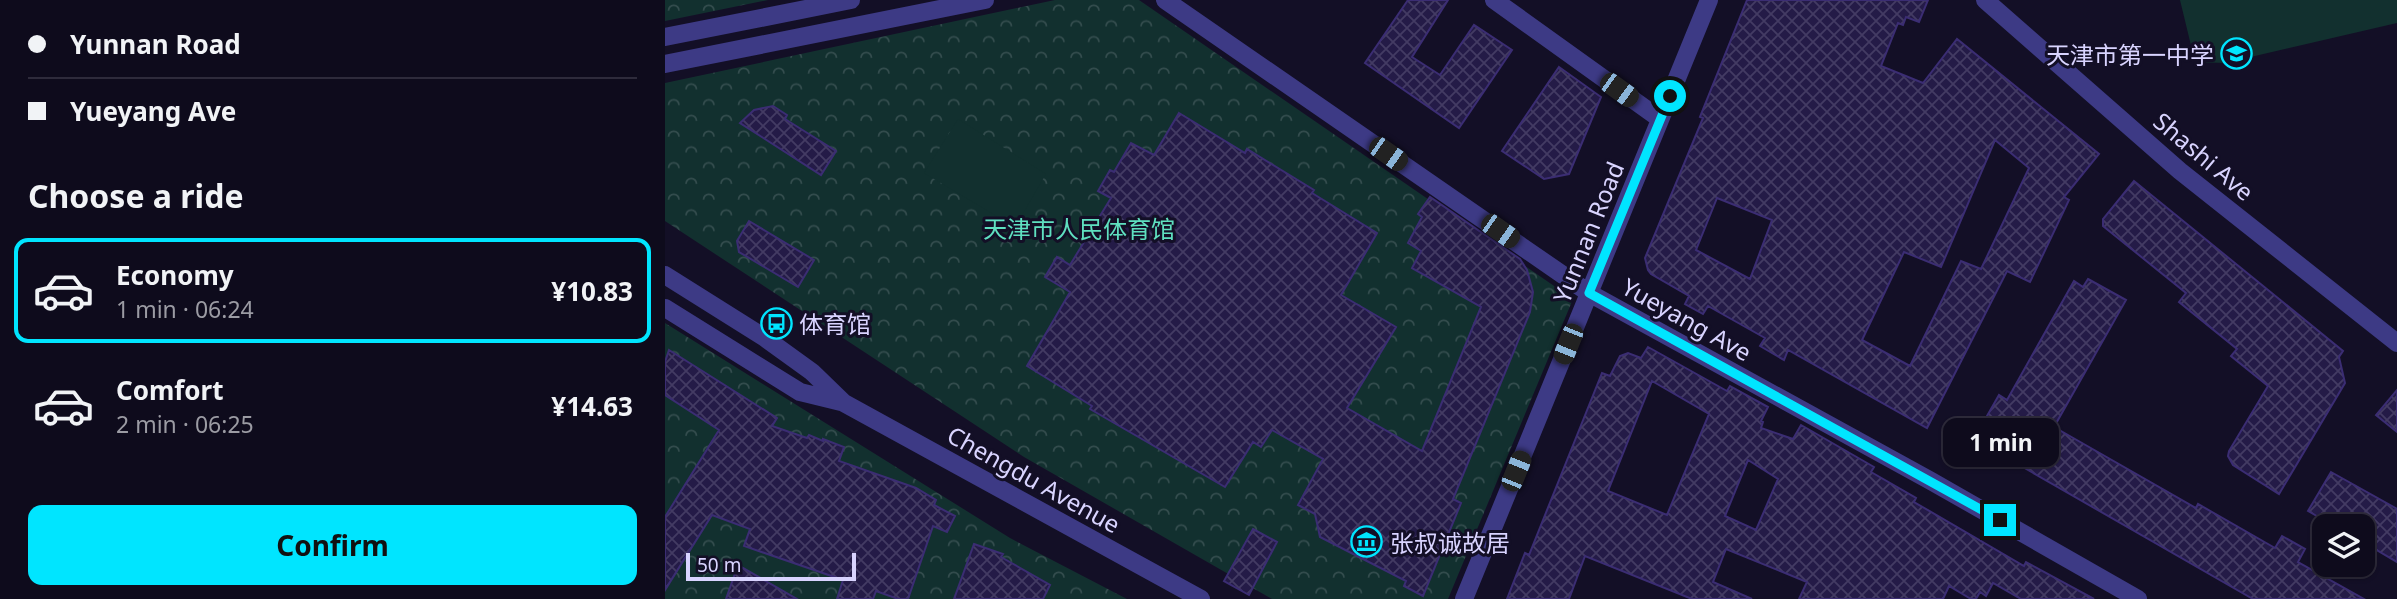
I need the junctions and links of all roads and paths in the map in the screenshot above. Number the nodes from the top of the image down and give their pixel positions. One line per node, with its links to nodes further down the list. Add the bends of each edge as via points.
1 (851, 0): 7 (street)
2 (985, 0): 8 (street)
3 (1165, 0): 11 (street, Yueyang Ave)
4 (1494, 0): 9 (street)
5 (1709, 0): 9 (street, Yunnan Road)
6 (1985, 0): 13 (street, Shashi Ave, via 2180,171)
7 (665, 37)
8 (665, 64)
9 (1660, 119): 11 (street, Yunnan Road)
10 (665, 275): 14 (street, Chengdu Avenue, via 813,372)
11 (1589, 293): 16 (street, Yunnan Road); 17 (street, Yueyang Ave)
12 (665, 308): 14 (street, Chengdu Avenue, via 800,392)
13 (2397, 343)
14 (844, 403): 15 (street, Chengdu Avenue)
15 (1201, 599)
16 (1464, 599)
17 (2139, 599)

